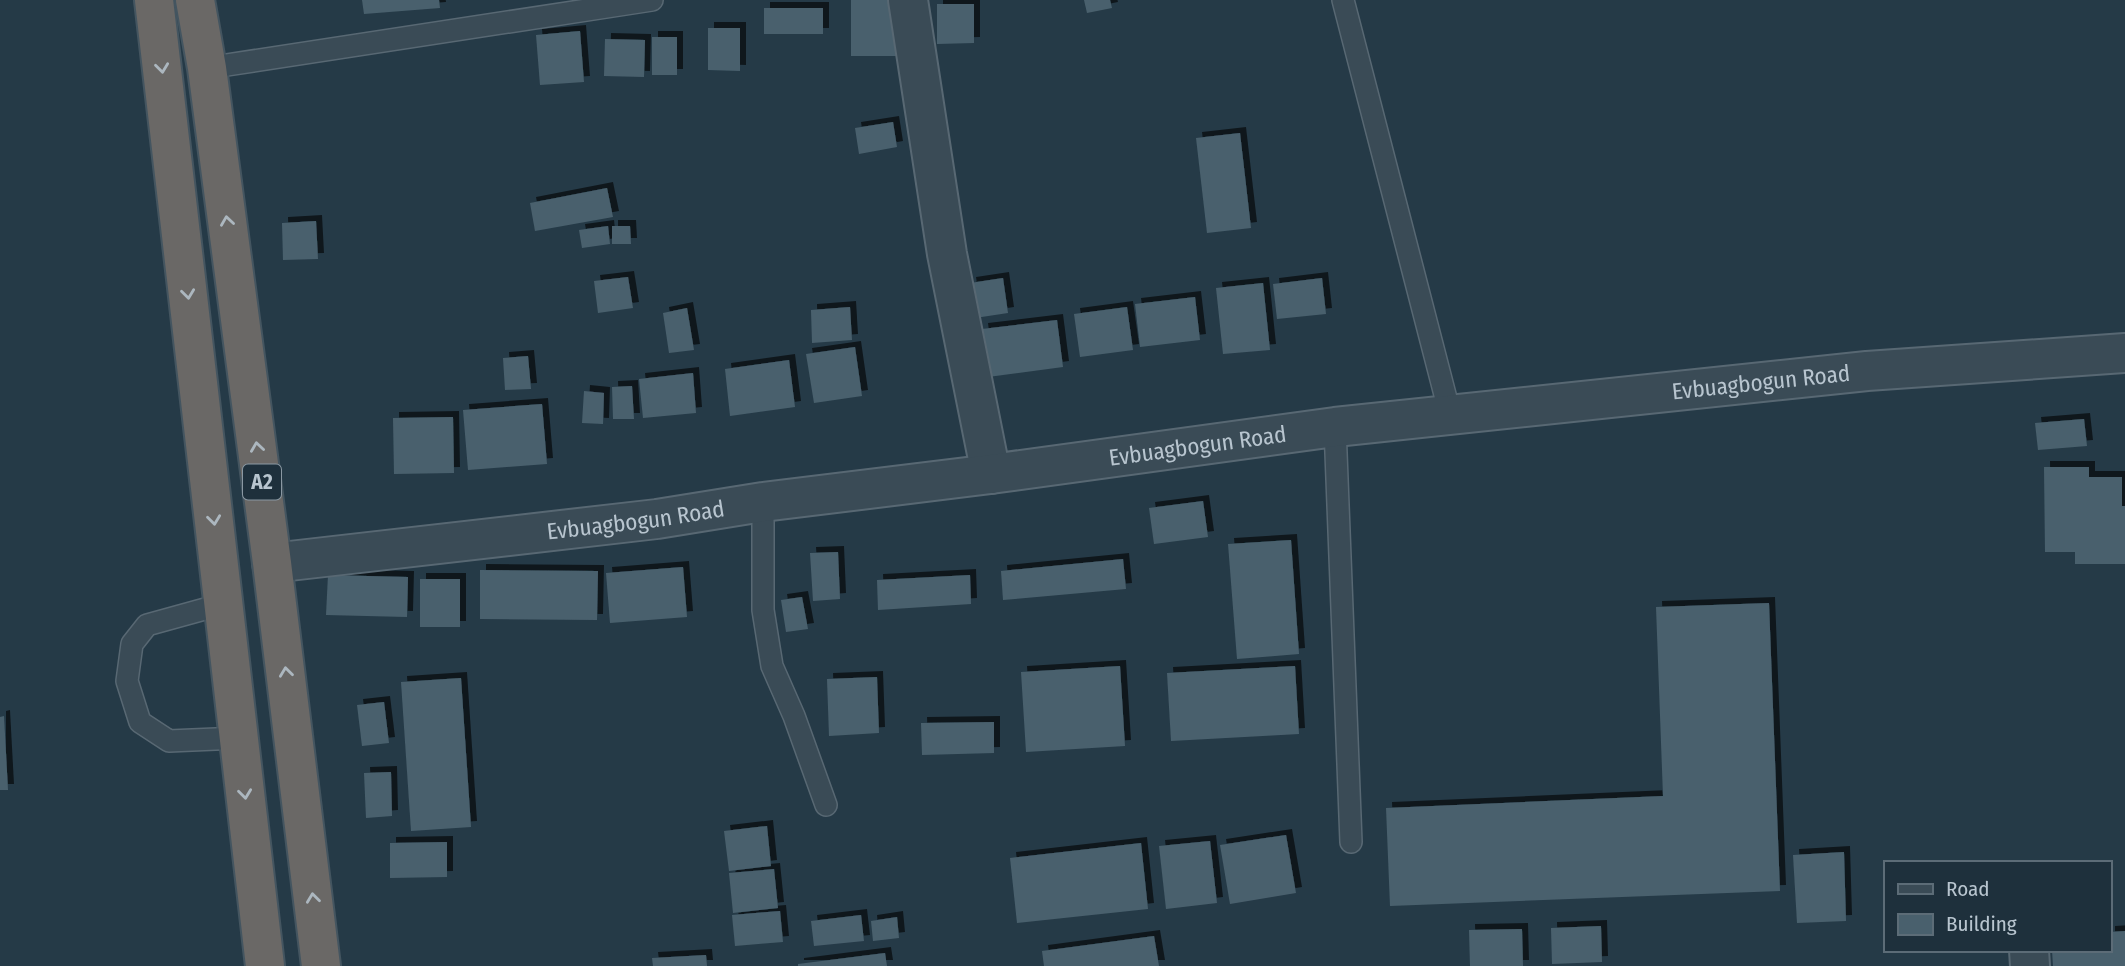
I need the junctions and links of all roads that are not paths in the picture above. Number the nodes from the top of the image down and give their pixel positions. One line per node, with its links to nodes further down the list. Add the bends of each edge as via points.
1 (154, 0): 13 (highway, A2, one-way to 13)
2 (195, 0): 6 (highway, A2)
3 (652, 0): 6 (lane)
4 (908, 0): 10 (street, via 947,254)
5 (1343, 0): 8 (lane)
6 (207, 68): 12 (highway, A2, one-way to 6)
7 (2125, 353): 8 (street, Evbuagbogun Road, via 1867,372)
8 (1450, 414): 9 (street, Evbuagbogun Road)
9 (1335, 427): 10 (street, Evbuagbogun Road); 16 (lane)
10 (991, 474): 11 (street, Evbuagbogun Road)
11 (764, 502): 12 (street, Evbuagbogun Road, via 657,519); 15 (lane, via 764,610 772,666)
12 (272, 563): 18 (highway, A2, one-way to 12)
13 (223, 604): 14 (highway, A2); 14 (lane, via 148,625 132,644 127,681 140,722 169,741)
14 (239, 738): 17 (highway, A2, one-way to 17)
15 (826, 805)
16 (1351, 842)
17 (265, 966)
18 (321, 966)

